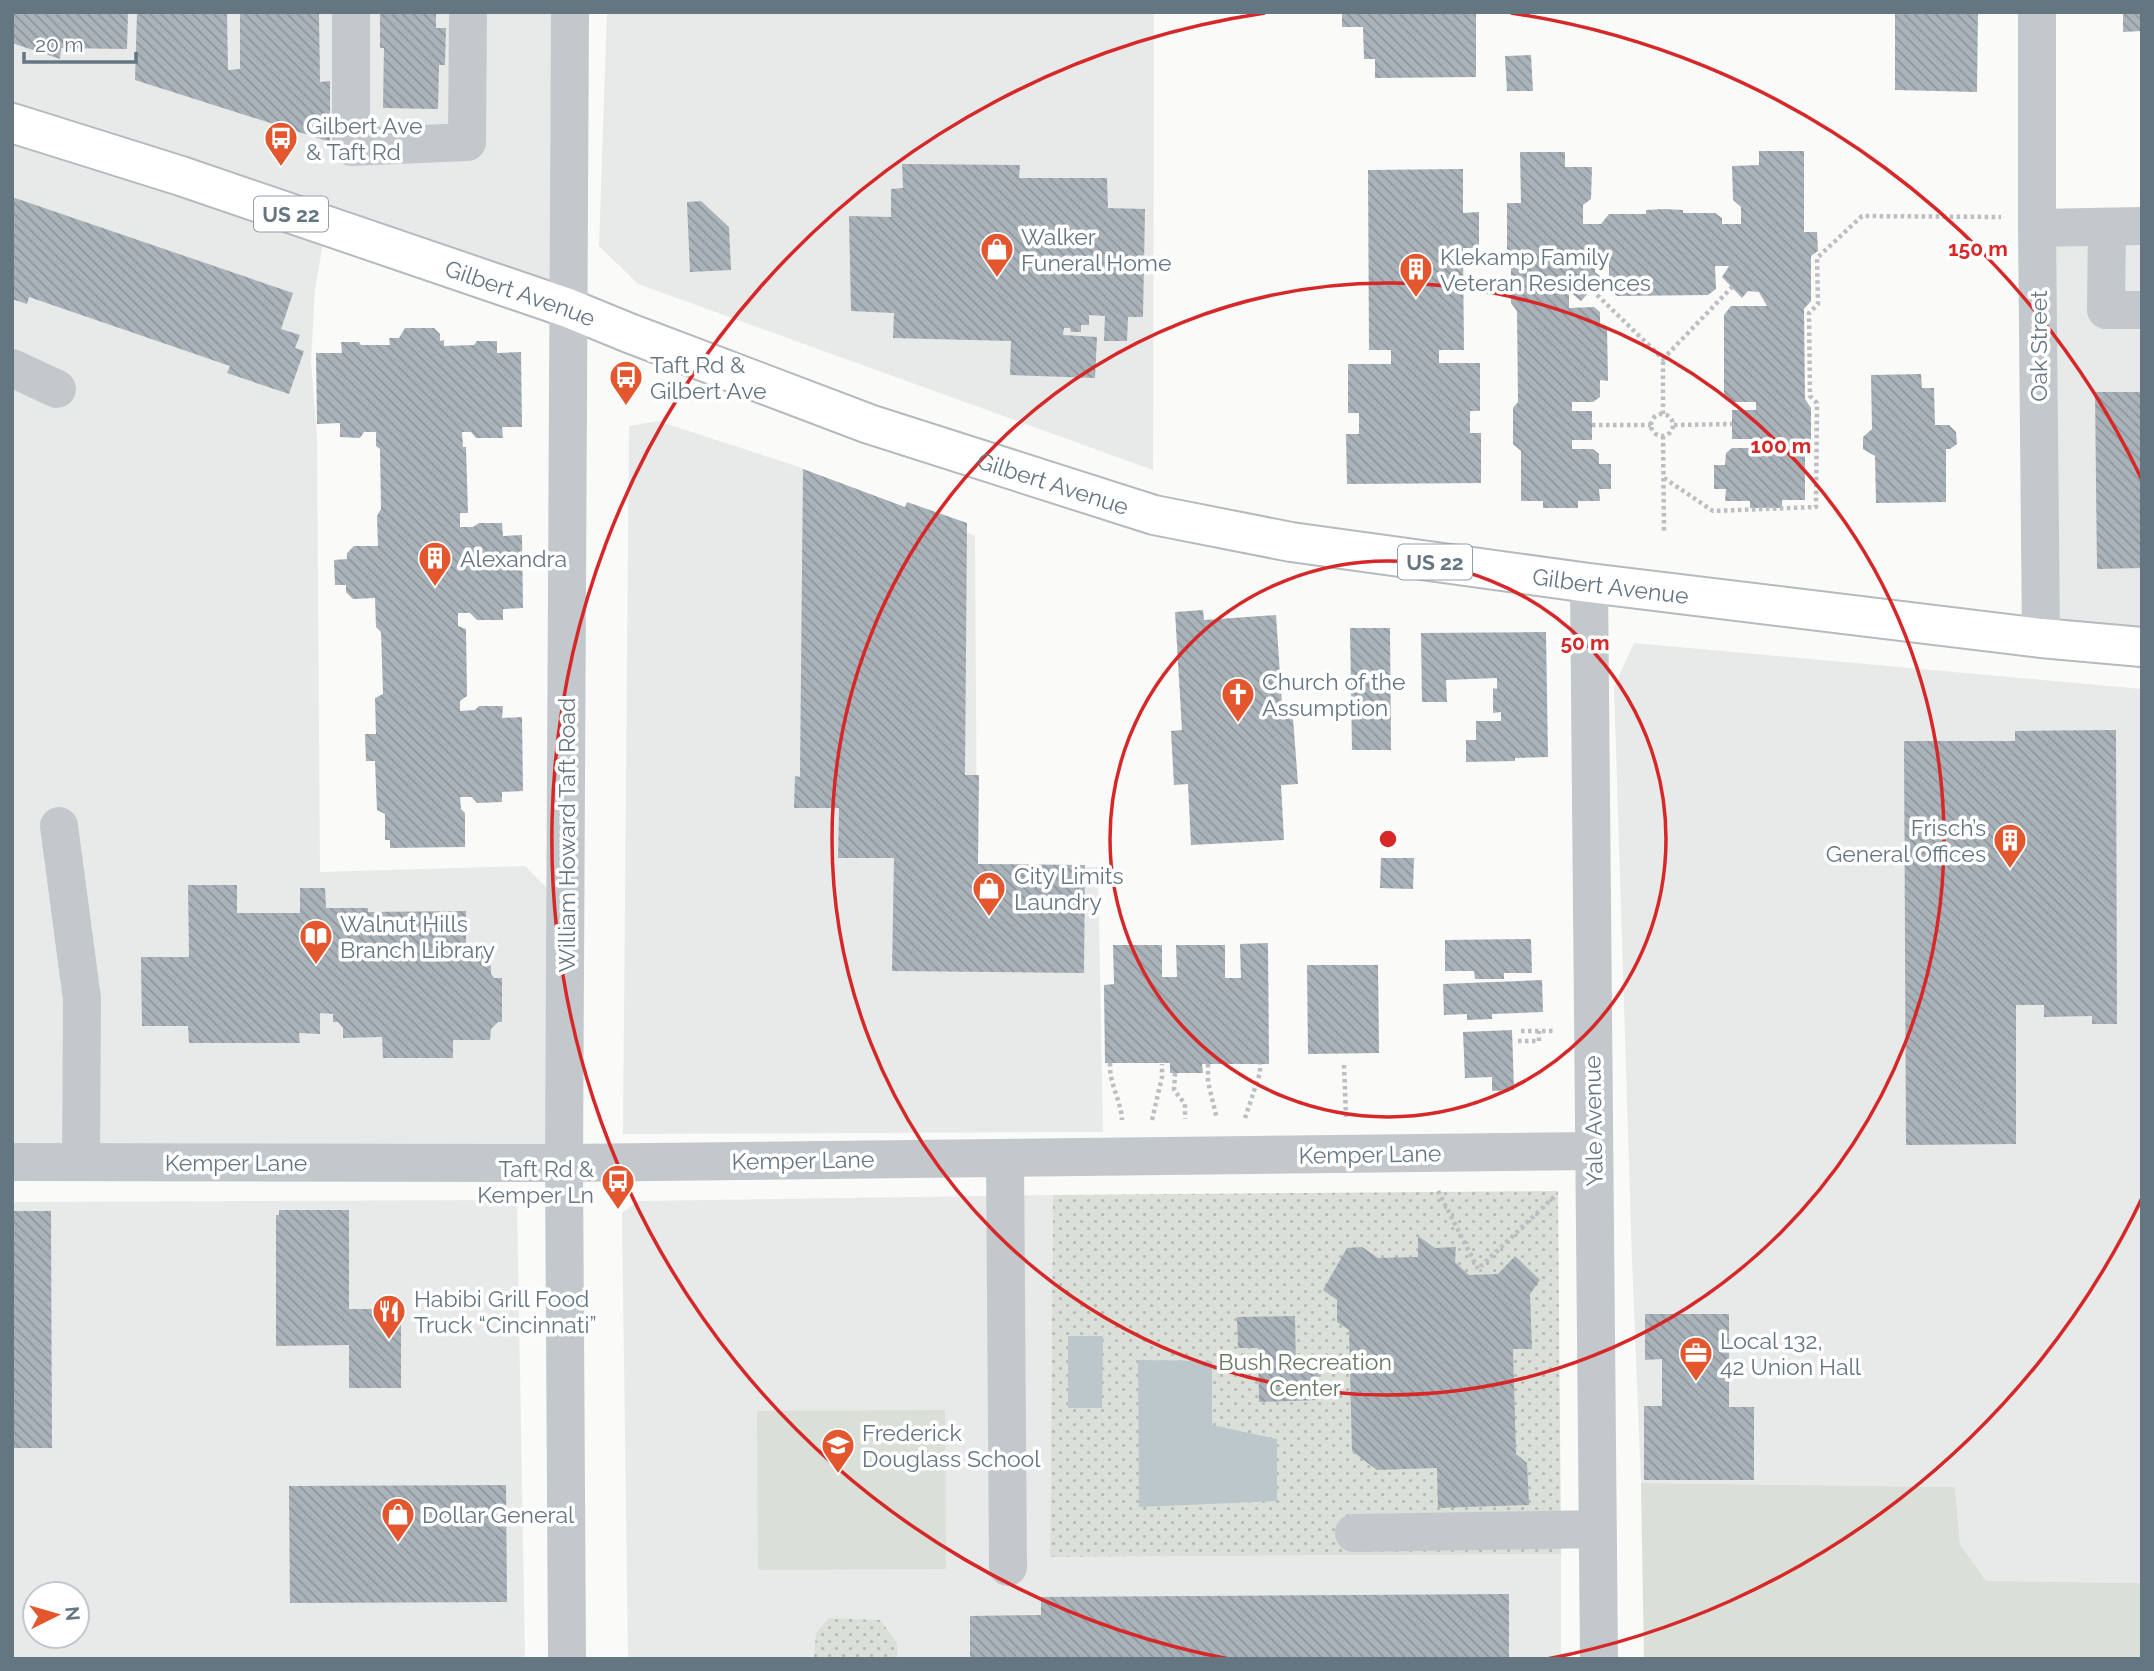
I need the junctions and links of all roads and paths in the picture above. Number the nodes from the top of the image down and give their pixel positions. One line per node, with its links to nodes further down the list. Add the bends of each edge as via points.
1 (351, 12): 2 (street, via 351,147 467,142)
2 (468, 12)
3 (570, 12): 10 (street, William Howard Taft Road)
4 (2037, 12): 6 (street, Oak Street)
5 (12, 123): 10 (main road, Gilbert Avenue / US 22)
6 (2020, 222): 7 (street); 21 (path, via 1862,216 1817,258 1818,304 1809,313 1810,396 1817,403 1816,507 1713,511); 24 (street, Oak Street)
7 (2124, 226): 11 (street)
8 (1732, 287): 12 (path)
9 (1592, 290): 12 (path)
10 (568, 308): 23 (main road, Gilbert Avenue / US 22, via 869,424 1154,515 1291,542); 47 (street, William Howard Taft Road)
11 (2124, 310)
12 (1663, 359): 15 (path)
13 (12, 368): 14 (street)
14 (57, 389)
15 (1663, 414): 18 (path, via 1656,415); 19 (path, via 1670,416)
16 (1732, 424): 19 (path)
17 (1592, 425): 18 (path)
18 (1651, 425): 20 (path, via 1653,432)
19 (1674, 425): 20 (path)
20 (1663, 436): 21 (path)
21 (1664, 478): 22 (path)
22 (1664, 531)
23 (1589, 583): 24 (main road, Gilbert Avenue / US 22); 43 (street, Yale Avenue)
24 (2041, 638): 25 (main road, Gilbert Avenue / US 22)
25 (2142, 647)
26 (59, 825): 46 (street, via 82,999)
27 (1521, 1031): 28 (path)
28 (1539, 1031): 29 (path); 30 (path, via 1539,1041)
29 (1562, 1031)
30 (1518, 1041)
31 (1110, 1063): 41 (path)
32 (1162, 1064): 42 (path)
33 (1208, 1064): 40 (path)
34 (1260, 1064): 38 (path)
35 (1345, 1065): 37 (path)
36 (1175, 1073): 39 (path, via 1174,1090 1185,1104)
37 (1346, 1118)
38 (1244, 1119)
39 (1185, 1120)
40 (1217, 1120)
41 (1122, 1121)
42 (1152, 1121)
43 (1593, 1151): 44 (street, Kemper Lane); 50 (street, Yale Avenue)
44 (1005, 1158): 47 (street, Kemper Lane); 52 (street)
45 (12, 1162): 46 (street, Kemper Lane)
46 (81, 1162): 47 (street, Kemper Lane)
47 (564, 1163): 53 (street, William Howard Taft Road)
48 (1434, 1183): 49 (path, via 1478,1269)
49 (1564, 1187)
50 (1598, 1529): 51 (street); 54 (street, Yale Avenue)
51 (1354, 1533)
52 (1008, 1567)
53 (567, 1659)
54 (1599, 1659)

